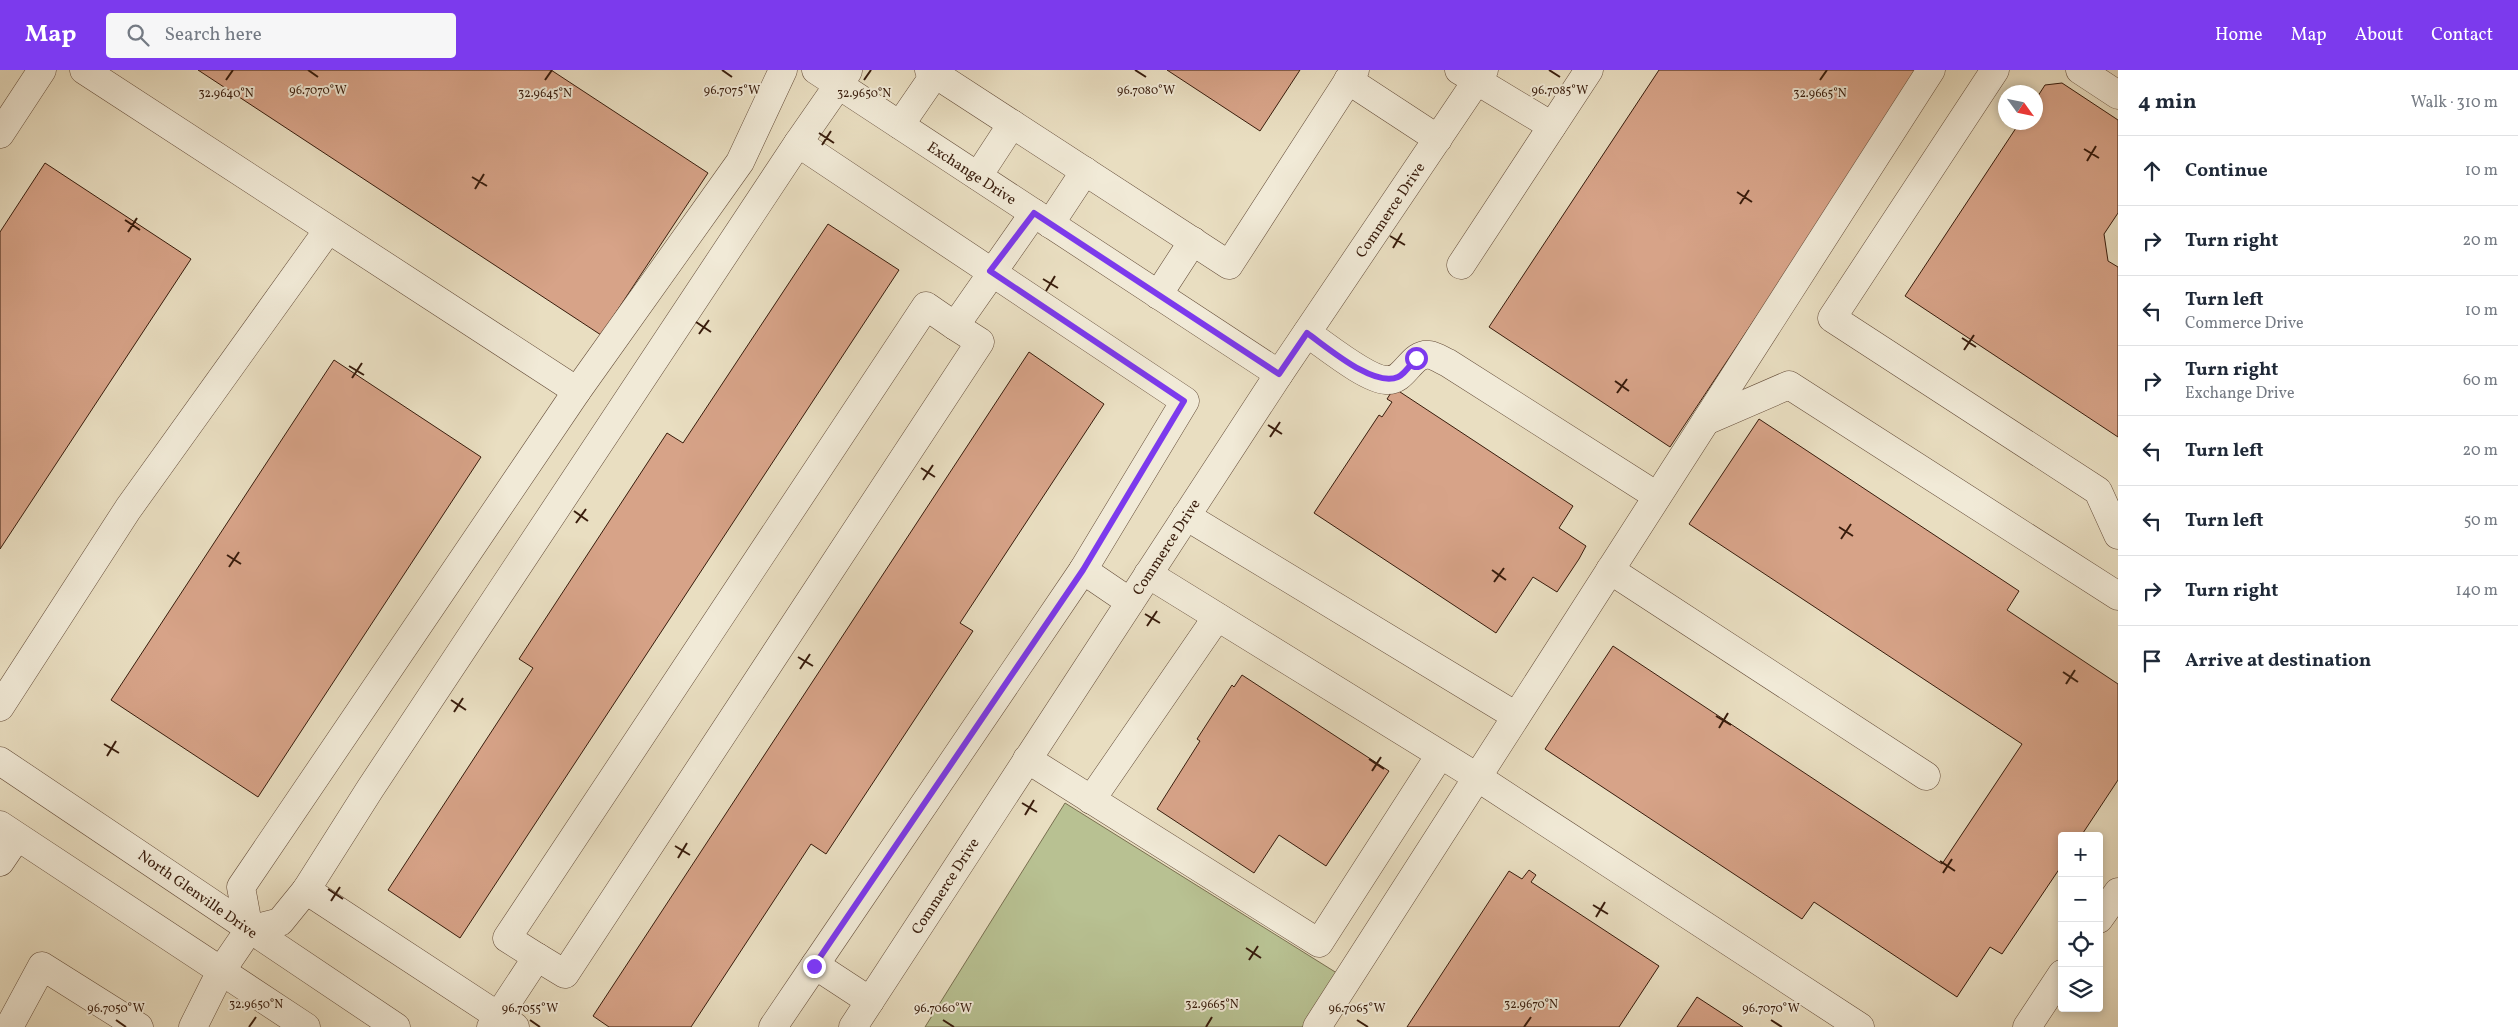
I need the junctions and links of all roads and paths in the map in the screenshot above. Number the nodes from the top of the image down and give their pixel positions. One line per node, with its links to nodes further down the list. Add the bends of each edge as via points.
1 (42, 70): 16 (street)
2 (84, 70): 22 (street)
3 (783, 70): 30 (street, via 740,162)
4 (1589, 70): 15 (street)
5 (1931, 70): 31 (street)
6 (1995, 70): 34 (street, via 1832,318 2098,491)
7 (2080, 70): 12 (street)
8 (932, 72): 13 (street); 14 (street)
9 (1473, 74): 15 (street); 17 (street, Commerce Drive)
10 (834, 75): 14 (street, Exchange Drive); 18 (street)
11 (1351, 75): 17 (street); 23 (street, via 1229,264)
12 (2118, 95)
13 (1012, 124): 19 (street); 20 (street)
14 (900, 125): 20 (street, Exchange Drive)
15 (1552, 126): 24 (street)
16 (0, 134)
17 (1438, 139): 28 (street, Commerce Drive)
18 (798, 143): 25 (street); 51 (street)
19 (1085, 171): 21 (street); 23 (street)
20 (978, 176): 21 (street, Exchange Drive)
21 (1042, 218): 25 (street); 26 (street, Exchange Drive)
22 (328, 230): 30 (street); 41 (street, via 128,509)
23 (1193, 241): 26 (street)
24 (1461, 265)
25 (990, 271): 27 (street); 35 (street, via 1184,401)
26 (1158, 295): 29 (street, Exchange Drive)
27 (955, 326): 55 (street, via 980,342 571,966 565,974); 55 (street, via 926,306 507,938)
28 (1307, 333): 29 (street, Commerce Drive); 32 (street, via 1372,377 1387,381 1400,377 1416,358 1430,355 1448,363)
29 (1279, 374): 33 (street, Commerce Drive)
30 (577, 391): 54 (street, via 242,887)
31 (1706, 421): 32 (street); 38 (street, via 1790,385)
32 (1658, 496): 36 (street)
33 (1186, 516): 37 (street, Commerce Drive); 42 (street)
34 (2118, 535)
35 (1083, 570): 39 (street); 56 (street)
36 (1610, 570): 42 (street); 46 (street)
37 (1148, 574): 39 (street, Commerce Drive); 40 (street)
38 (2118, 596)
39 (1130, 602): 44 (street, Commerce Drive)
40 (1217, 617): 43 (street); 48 (street)
41 (0, 707)
42 (1516, 716): 47 (street)
43 (1440, 755): 47 (street); 48 (street, via 1319,943)
44 (1028, 759): 48 (street); 59 (street, Commerce Drive)
45 (0, 762): 54 (street, North Glenville Drive)
46 (1926, 776)
47 (1477, 777): 68 (street); 69 (street)
48 (1091, 800)
49 (9, 831): 50 (street); 57 (street)
50 (0, 862)
51 (306, 890): 54 (street, via 280,922); 60 (street)
52 (2118, 892): 53 (street)
53 (2103, 913)
54 (249, 930): 57 (street); 65 (street, North Glenville Drive)
55 (537, 957): 60 (street)
56 (814, 966): 59 (street); 66 (street)
57 (221, 971): 63 (street); 64 (street)
58 (2058, 980): 70 (street)
59 (870, 1000): 67 (street, Commerce Drive)
60 (502, 1023)
61 (9, 1027): 62 (street, via 42,966)
62 (139, 1027)
63 (193, 1027)
64 (306, 1027)
65 (396, 1027)
66 (773, 1027)
67 (853, 1027)
68 (1317, 1027)
69 (1860, 1027)
70 (2027, 1027)

